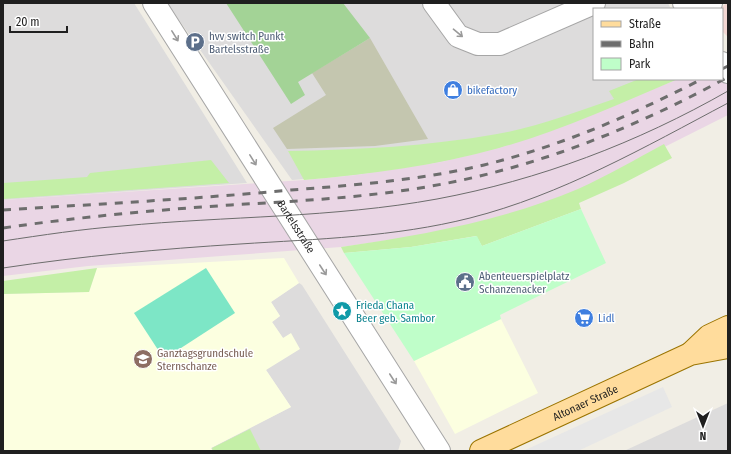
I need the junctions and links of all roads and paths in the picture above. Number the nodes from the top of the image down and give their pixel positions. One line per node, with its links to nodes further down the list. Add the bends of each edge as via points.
1 (154, 3): 7 (street, Bartelsstraße, one-way to 7)
2 (434, 3): 3 (street, one-way to 3, via 458,36 478,44 500,44)
3 (594, 3)
4 (728, 327): 6 (main road, Altonaer Straße, via 709,336)
5 (728, 347): 6 (main road, Altonaer Straße)
6 (690, 354): 8 (main road, Altonaer Straße)
7 (439, 451)
8 (481, 451)

